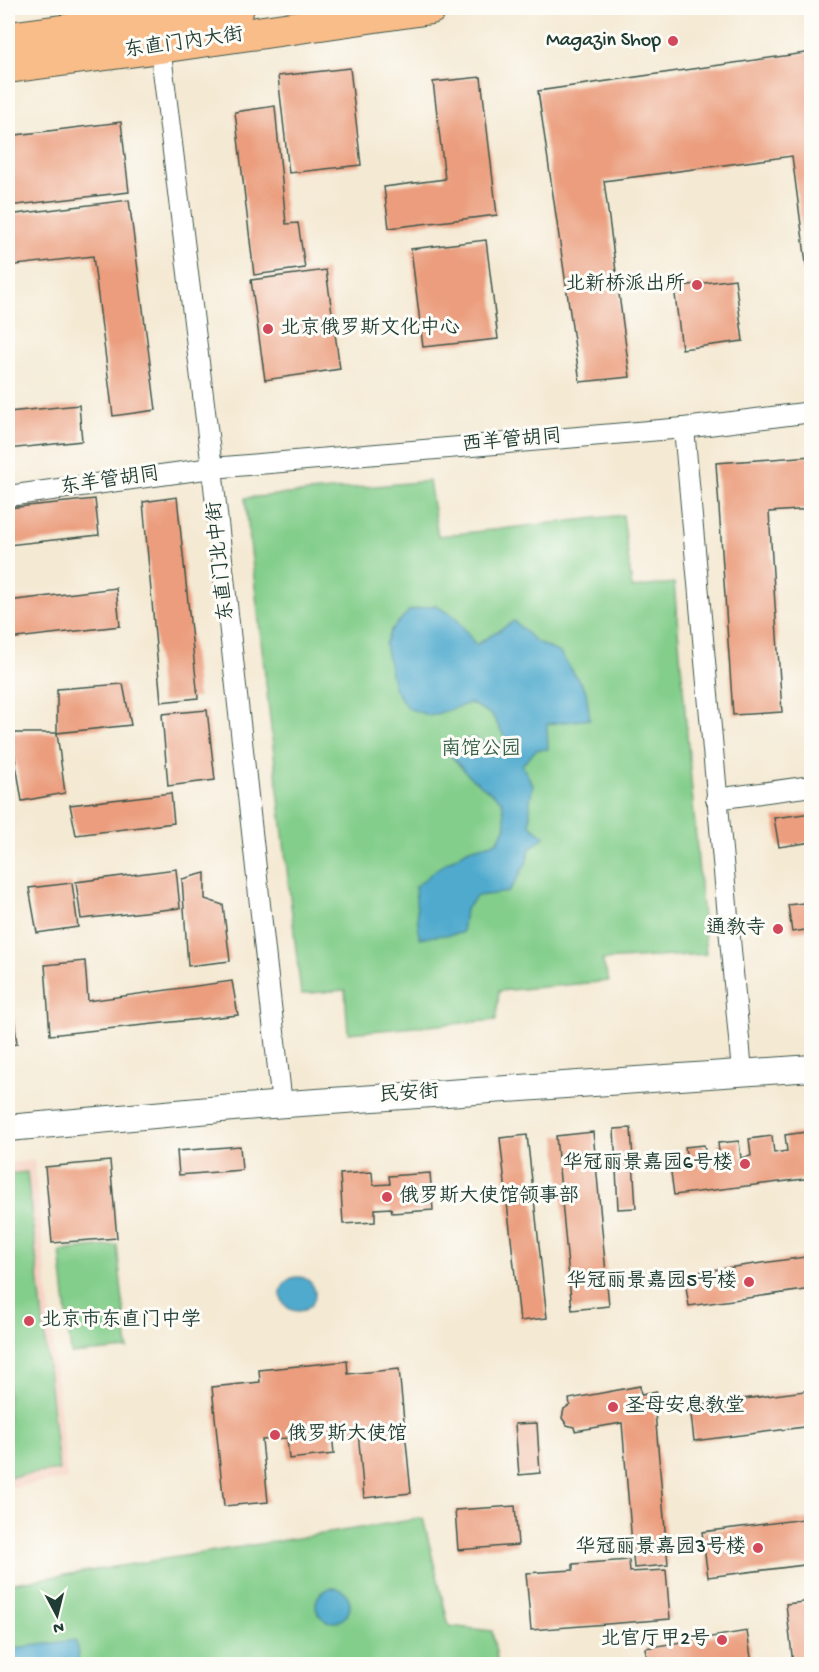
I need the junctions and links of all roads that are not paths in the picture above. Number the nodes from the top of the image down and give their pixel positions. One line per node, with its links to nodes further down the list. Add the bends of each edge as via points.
1 (238, 8): 3 (main road, 东直门内大街)
2 (432, 8): 3 (main road, 东直门内大街)
3 (158, 33): 4 (main road, 东直门内大街); 5 (main road, 东直门内大街); 8 (street, 东直门北中街)
4 (8, 38)
5 (8, 67)
6 (812, 412): 7 (street, 西羊管胡同)
7 (684, 428): 8 (street, 西羊管胡同); 11 (street)
8 (212, 468): 9 (street, 东羊管胡同); 14 (street, 东直门北中街)
9 (8, 496)
10 (812, 786): 11 (street)
11 (716, 799): 13 (street)
12 (812, 1068): 13 (street, 民安街)
13 (742, 1072): 14 (street, 民安街)
14 (282, 1105): 15 (street, 民安街)
15 (8, 1128)

